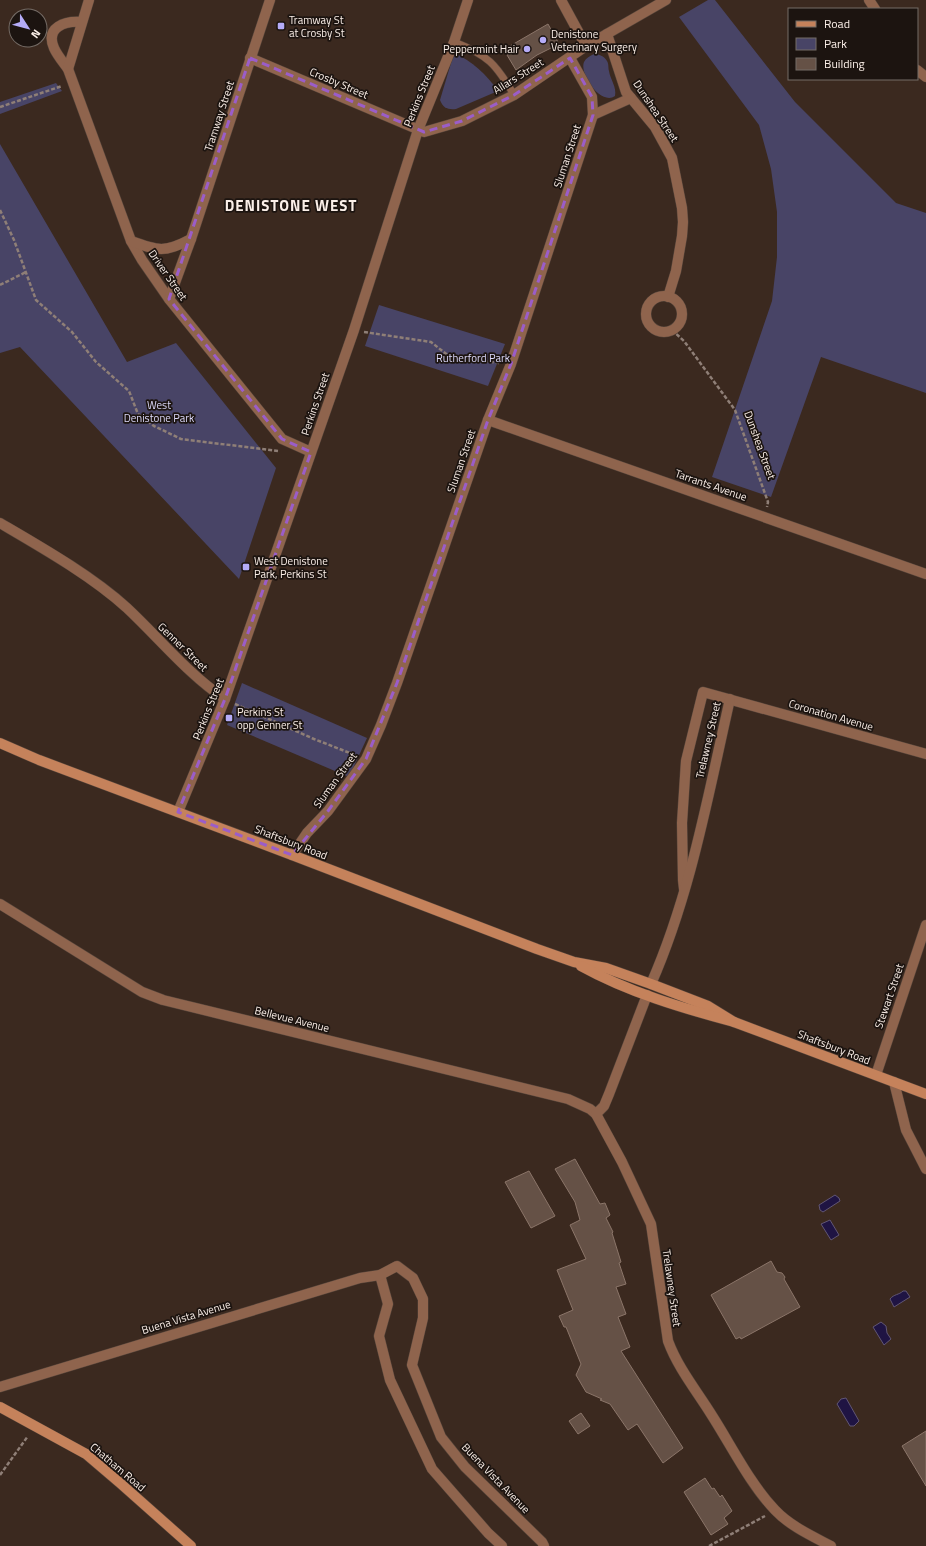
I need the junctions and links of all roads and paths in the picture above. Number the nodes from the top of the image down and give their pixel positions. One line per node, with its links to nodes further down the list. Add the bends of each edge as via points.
1 (89, 0): 6 (street)
2 (270, 0): 10 (street, Tramway Street)
3 (468, 0): 8 (street, Perkins Street)
4 (561, 0): 9 (street)
5 (666, 0): 7 (street, Allars Street)
6 (81, 22): 12 (street); 12 (street, Driver Street, via 65,22 53,35 54,47)
7 (607, 34): 9 (street, Allars Street); 17 (street, Dunshea Street, via 626,92)
8 (454, 42): 16 (lane, via 473,49 488,59); 20 (street, Perkins Street)
9 (586, 46): 11 (street, Allars Street)
10 (250, 58): 20 (street, Crosby Street); 22 (street, Tramway Street)
11 (570, 58): 16 (street, Allars Street); 19 (street, Sluman Street, via 592,97)
12 (68, 69): 15 (street, Driver Street)
13 (918, 71): 14 (street)
14 (926, 77)
15 (72, 82): 18 (path); 23 (street, Driver Street)
16 (514, 95): 20 (street, Allars Street, via 462,121 424,132)
17 (631, 98): 19 (street); 26 (street, Dunshea Street, via 655,127 672,158 682,208 682,236)
18 (0, 107)
19 (593, 115): 30 (street, Sluman Street)
20 (418, 130): 28 (street, Perkins Street)
21 (0, 210): 24 (path)
22 (191, 240): 23 (street, via 169,250 150,248); 27 (street, Tramway Street)
23 (131, 241): 27 (street, Driver Street)
24 (26, 272): 25 (path); 32 (path, via 36,300 72,332 96,362 129,391 138,414 154,426 181,439)
25 (0, 285)
26 (668, 297): 29 (street, via 676,301 681,312 678,324); 29 (street, via 661,296 649,304 646,319 655,330)
27 (169, 299): 33 (street, Driver Street, via 282,439)
28 (354, 330): 30 (path, via 431,342 450,357); 33 (street, Perkins Street)
29 (672, 330): 34 (path, Dunshea Street, via 684,341 735,410 768,502)
30 (512, 364): 31 (street, Sluman Street)
31 (488, 420): 34 (street, Tarrants Avenue); 41 (street, Sluman Street, via 397,683)
32 (282, 451)
33 (311, 452): 37 (street, Perkins Street)
34 (765, 517): 36 (street, Tarrants Avenue)
35 (0, 523): 37 (street, Genner Street, via 89,579 126,607 198,679)
36 (926, 574)
37 (225, 699): 41 (path); 42 (street, Perkins Street)
38 (730, 699): 40 (street, Coronation Avenue); 44 (street, Trelawney Street, via 691,869); 44 (street, Trelawney Street, via 703,692 686,761 682,823)
39 (0, 743): 42 (street, Shaftsbury Road)
40 (926, 754)
41 (366, 759): 43 (street, Sluman Street)
42 (178, 812): 43 (street, Shaftsbury Road)
43 (292, 855): 47 (street, Shaftsbury Road)
44 (684, 889): 48 (street, Trelawney Street, via 665,951)
45 (0, 904): 54 (street, Bellevue Avenue, via 142,992 163,1000 568,1099)
46 (926, 925): 51 (street, Stewart Street)
47 (574, 962): 48 (street, Shaftsbury Road, via 606,968); 49 (street, Shaftsbury Road, via 605,979)
48 (651, 984): 50 (street, Shaftsbury Road, via 708,1006)
49 (647, 994): 50 (street, Shaftsbury Road); 54 (street, via 604,1106)
50 (734, 1022): 51 (street, Shaftsbury Road)
51 (876, 1075): 52 (street, Shaftsbury Road)
52 (894, 1082): 53 (street, Shaftsbury Road); 55 (street, via 906,1130)
53 (926, 1094)
54 (596, 1114): 61 (street, Trelawney Street, via 651,1224 672,1353 762,1495)
55 (926, 1169)
56 (380, 1275): 57 (street, Buena Vista Avenue, via 360,1278); 63 (street, via 388,1304 380,1336 390,1380 432,1469); 64 (street, Buena Vista Avenue, via 397,1266 413,1278 423,1299 423,1318 412,1365 441,1437 465,1467)
57 (0, 1387)
58 (0, 1407): 59 (street, Chatham Road)
59 (35, 1425): 60 (path); 62 (street, Chatham Road, via 86,1454)
60 (0, 1475)
61 (775, 1510): 65 (path); 66 (street, Trelawney Street, via 787,1521)
62 (191, 1546)
63 (502, 1546)
64 (544, 1546)
65 (709, 1546)
66 (831, 1546)

